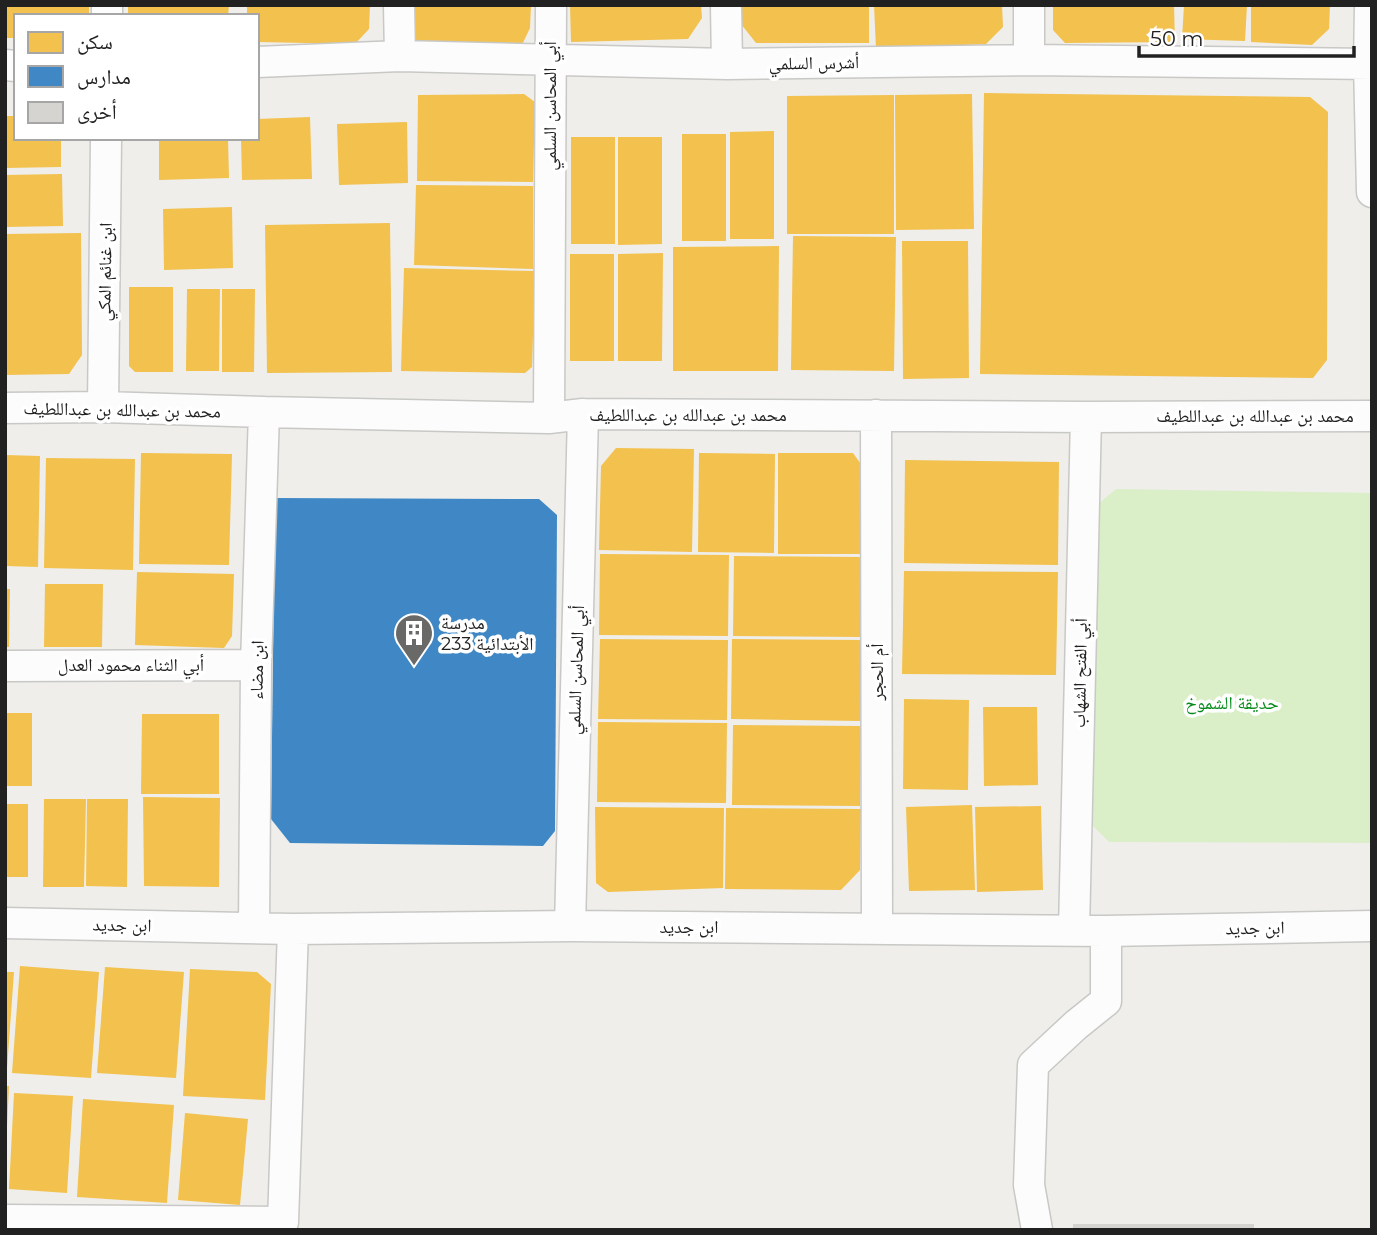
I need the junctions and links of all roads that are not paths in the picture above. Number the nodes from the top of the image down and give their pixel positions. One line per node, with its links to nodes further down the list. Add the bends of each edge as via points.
1 (399, 5): 6 (street)
2 (551, 5): 7 (street, أبي المحاسن السلمي)
3 (726, 5): 10 (street)
4 (1029, 5): 8 (street)
5 (1370, 5): 11 (street)
6 (400, 57): 7 (street, أشرس السلمي); 9 (street, أشرس السلمي)
7 (550, 59): 10 (street, أشرس السلمي); 21 (street, أبي المحاسن السلمي)
8 (1029, 60): 10 (street, أشرس السلمي); 11 (street, أشرس السلمي)
9 (259, 62)
10 (727, 64)
11 (1371, 64): 13 (street)
12 (106, 140): 14 (street, ابن غنائم المكي)
13 (1372, 192)
14 (103, 407): 15 (street, محمد بن عبدالله بن عبداللطيف); 16 (street, محمد بن عبدالله بن عبداللطيف)
15 (5, 408)
16 (264, 412): 21 (street, محمد بن عبدالله بن عبداللطيف); 22 (street, ابن مضاء)
17 (583, 414): 18 (street, محمد بن عبدالله بن عبداللطيف); 21 (street, محمد بن عبدالله بن عبداللطيف); 25 (street, أبي المحاسن السلمي)
18 (876, 415): 20 (street, محمد بن عبدالله بن عبداللطيف); 29 (street, أم الحجر)
19 (1372, 415): 20 (street, محمد بن عبدالله بن عبداللطيف)
20 (1086, 416): 30 (street, أبي الفتح الشهاب)
21 (549, 418)
22 (256, 665): 23 (street, أبي الثناء محمود العدل); 27 (street, ابن مضاء)
23 (5, 666)
24 (5, 923): 27 (street, ابن جديد)
25 (569, 926): 28 (street, ابن جديد); 29 (street, ابن جديد)
26 (1372, 926): 31 (street, ابن جديد)
27 (254, 928): 28 (street, ابن جديد)
28 (293, 929): 32 (street, via 283,1222)
29 (877, 929): 30 (street, ابن جديد)
30 (1074, 930): 31 (street, ابن جديد)
31 (1105, 931): 33 (street, via 1106,1001 1033,1065 1029,1185)
32 (5, 1220)
33 (1037, 1230)

